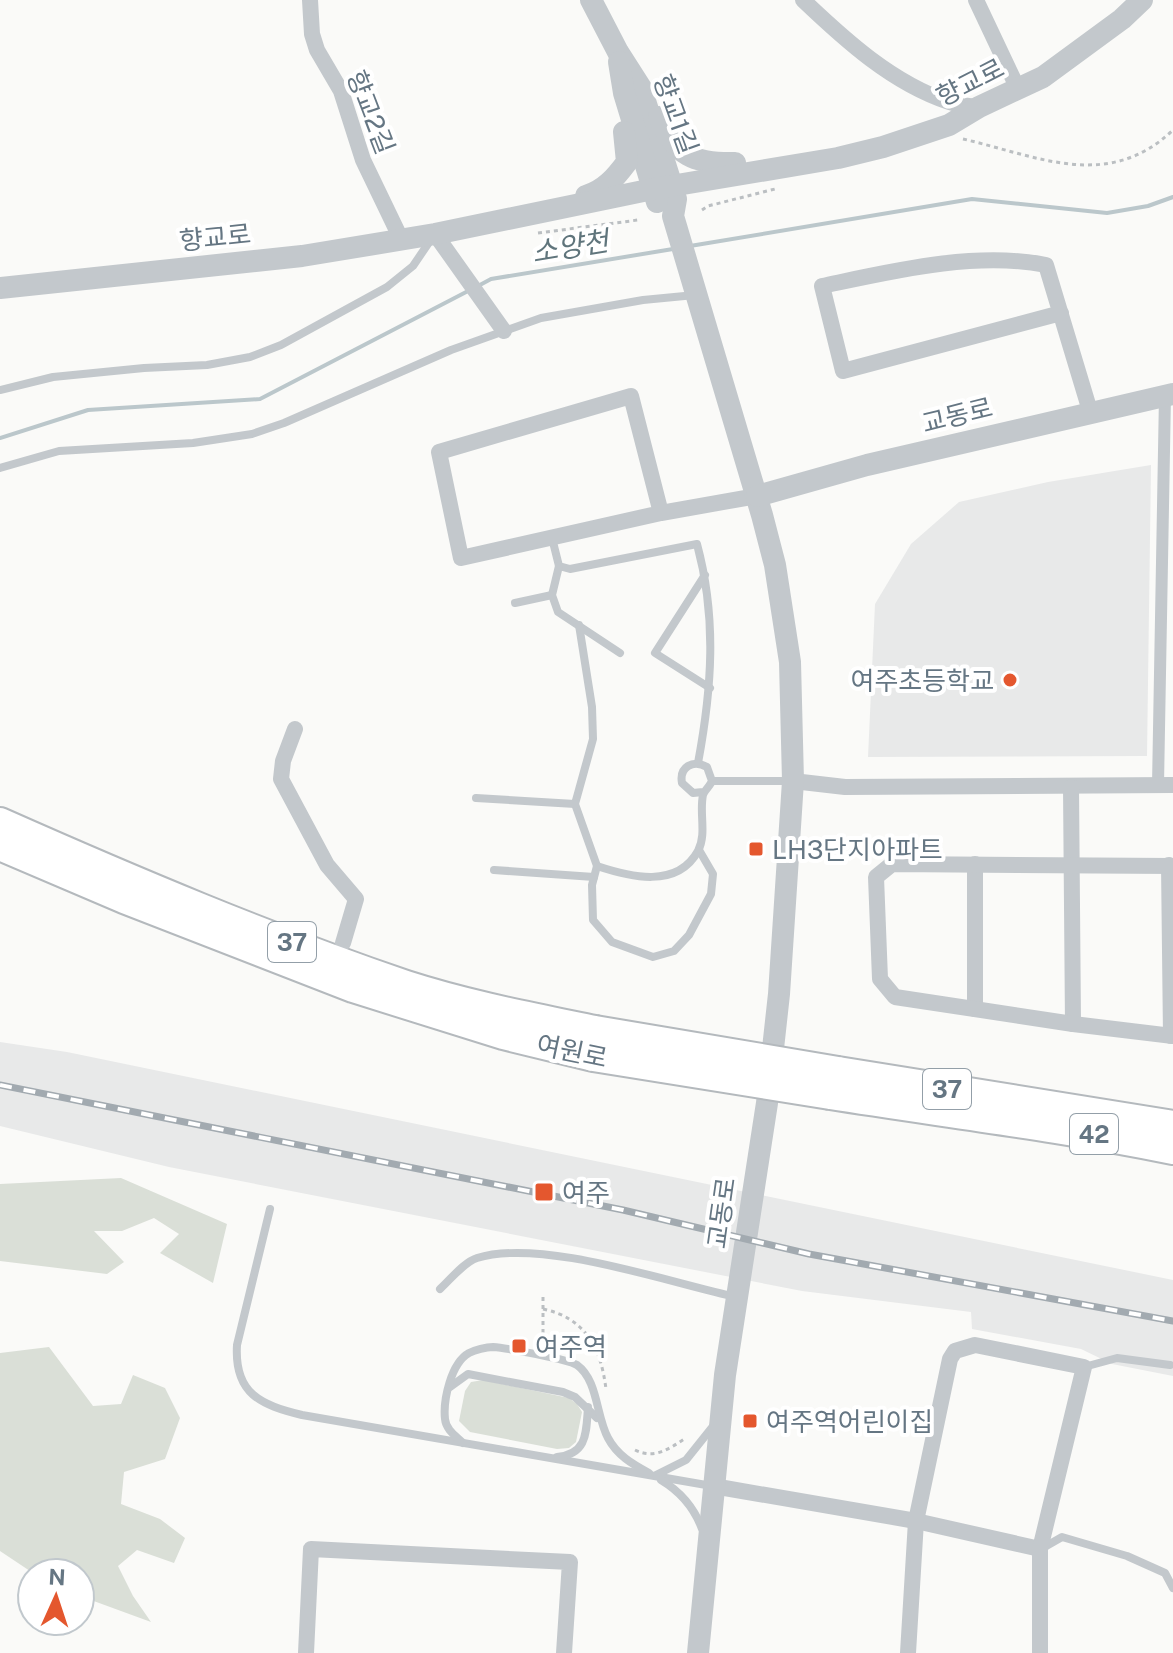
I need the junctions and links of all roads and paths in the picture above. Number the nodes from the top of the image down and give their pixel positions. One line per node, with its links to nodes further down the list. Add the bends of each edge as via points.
1 (310, 0): 19 (street, 향교2길, via 317,50 341,91 363,160)
2 (591, 0): 7 (street, 향교1길)
3 (803, 0): 8 (street, via 840,35 901,79 950,103)
4 (976, 0): 6 (street)
5 (1142, 0): 6 (street, 향교로, via 1074,56)
6 (1018, 89): 8 (street, 향교로)
7 (632, 91): 11 (street, via 649,94 673,141 688,157 707,164 777,157); 13 (street, 향교1길); 15 (street, via 620,111 627,162 614,180 600,192)
8 (979, 107): 11 (street, 향교로, via 916,137)
9 (1173, 130): 10 (path, via 1141,153 1095,166 1063,165)
10 (954, 137)
11 (799, 163): 13 (street, 향교로, via 783,176)
12 (776, 188): 14 (path)
13 (668, 204): 15 (street, 향교로); 21 (street, 향교1길)
14 (702, 210)
15 (543, 211): 18 (street, 향교로)
16 (638, 220): 17 (path)
17 (531, 233)
18 (435, 234): 19 (street, 향교로); 23 (street); 24 (lane, via 413,266 387,287 250,357 53,377)
19 (401, 239): 20 (street, 향교로, via 302,256)
20 (0, 288)
21 (695, 291): 23 (lane); 28 (street, 교동로)
22 (1061, 313): 22 (street, via 843,371 822,286 912,267 1018,260 1046,265); 26 (street)
23 (502, 327): 27 (lane, via 252,434 59,451)
24 (0, 390)
25 (1169, 394): 26 (street, 교동로); 42 (street)
26 (1090, 411): 28 (street, 교동로)
27 (0, 468)
28 (757, 496): 29 (street); 41 (street, 교동로, via 775,565 790,662)
29 (661, 513): 30 (street); 30 (street, via 631,396 439,452 461,558)
30 (552, 537): 31 (lane)
31 (559, 566): 32 (lane, via 570,569 697,544); 33 (lane)
32 (705, 574): 37 (lane); 37 (lane, via 655,653)
33 (552, 595): 34 (lane); 35 (lane, via 558,612)
34 (515, 603)
35 (579, 625): 36 (lane); 46 (lane, via 593,739)
36 (620, 653)
37 (710, 688): 39 (lane)
38 (295, 729): 57 (street, via 281,779 327,865 356,899)
39 (698, 763): 40 (lane, via 710,771); 44 (lane, via 684,769 682,783 693,793)
40 (712, 781): 41 (lane); 44 (lane)
41 (793, 781): 43 (street, via 845,787); 72 (street, 교동로, via 767,1103)
42 (1166, 785): 43 (street)
43 (1071, 787): 52 (street)
44 (703, 792): 50 (lane)
45 (476, 798): 46 (lane)
46 (575, 804): 53 (lane)
47 (0, 808): 57 (highway)
48 (0, 822): 58 (highway, 여원로 / 37, via 154,890 408,985)
49 (0, 846): 62 (highway, 여원로 / 37, via 353,988 503,1035)
50 (699, 850): 53 (lane, via 676,872 653,878); 56 (lane, via 713,874 711,894 689,935 674,951 653,957 612,942 593,920)
51 (975, 864): 52 (street); 59 (street); 59 (street, via 892,864 876,877 880,979 895,997)
52 (1073, 865): 54 (street); 60 (street)
53 (597, 866): 56 (lane)
54 (1171, 866): 61 (street)
55 (494, 870): 56 (lane)
56 (594, 877)
57 (343, 943): 58 (highway, via 462,987)
58 (493, 1009): 62 (highway, 여원로 / 37)
59 (975, 1009): 60 (street)
60 (1073, 1024): 61 (street)
61 (1172, 1036)
62 (594, 1044): 63 (highway, 여원로 / 37, bridge)
63 (834, 1083): 64 (highway, 여원로 / 37); 66 (highway, 여원로 / 37)
64 (1055, 1106): 65 (highway, 37, via 1089,1102); 67 (highway, 여원로 / 42)
65 (1173, 1113)
66 (1014, 1124): 68 (highway, 여원로 / 42, via 1082,1131)
67 (1173, 1125)
68 (1173, 1150)
69 (270, 1209): 83 (lane, via 237,1345 236,1362 247,1390 276,1409)
70 (440, 1289): 72 (lane, via 474,1258 517,1252 574,1258)
71 (543, 1297): 73 (path)
72 (736, 1297): 80 (street, 교동로)
73 (543, 1309): 74 (path); 78 (path, via 574,1323 591,1339)
74 (543, 1350)
75 (1170, 1365): 76 (lane, via 1117,1358)
76 (1084, 1367): 88 (street, via 975,1345 955,1351); 90 (street)
77 (448, 1389): 79 (lane, via 468,1374 476,1375 563,1392); 81 (lane, via 460,1360 472,1351 491,1347 564,1360 585,1375); 83 (lane, via 444,1421)
78 (606, 1391)
79 (588, 1407): 81 (lane); 85 (lane, via 577,1452)
80 (721, 1415): 86 (lane, via 699,1448); 87 (street, 교동로)
81 (601, 1421): 86 (lane, via 617,1451)
82 (686, 1438): 84 (path, via 658,1453)
83 (464, 1443): 85 (lane)
84 (632, 1449)
85 (544, 1458): 86 (lane)
86 (655, 1476): 87 (lane); 89 (lane, via 685,1498)
87 (713, 1486): 88 (street); 89 (street, 교동로)
88 (916, 1521): 90 (street); 95 (street)
89 (708, 1543): 94 (street, 교동로)
90 (1040, 1549): 91 (lane, via 1062,1537 1114,1552 1165,1573); 96 (street)
91 (1173, 1588)
92 (306, 1653): 93 (street, via 311,1549 570,1562)
93 (564, 1653)
94 (698, 1653)
95 (908, 1653)
96 (1040, 1653)

